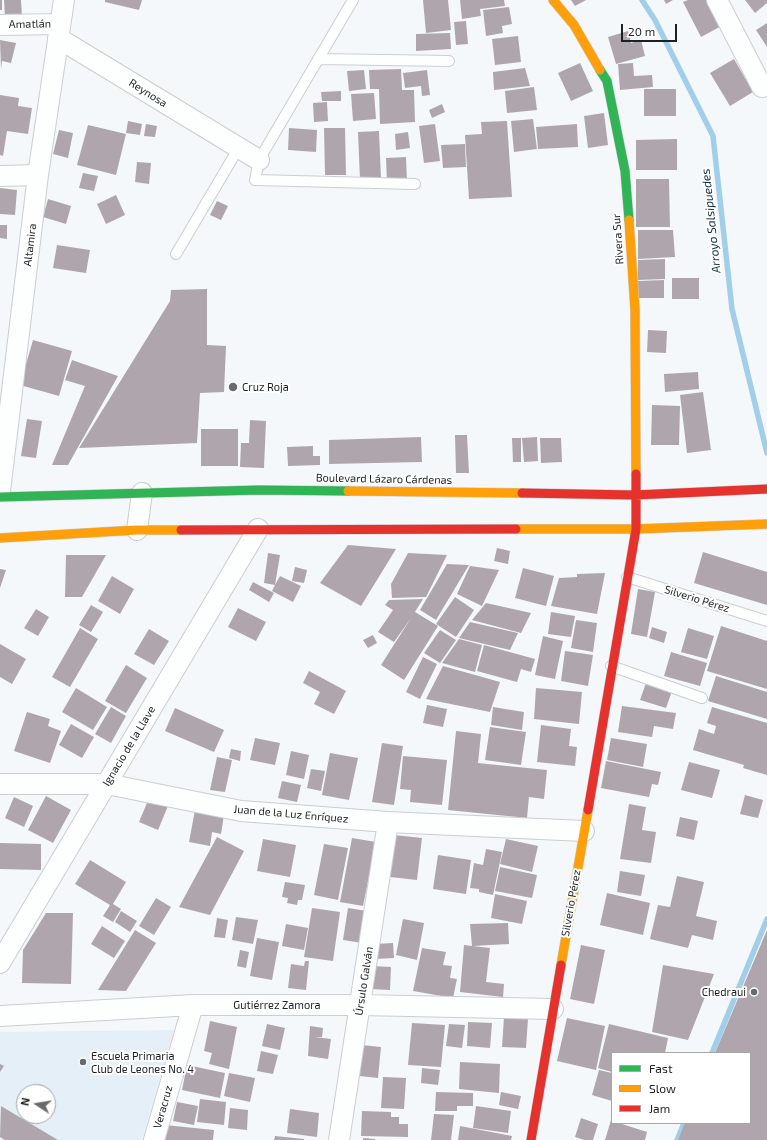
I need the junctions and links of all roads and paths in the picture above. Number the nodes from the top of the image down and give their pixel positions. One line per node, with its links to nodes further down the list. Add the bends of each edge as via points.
1 (64, 0): 6 (street, Altamira)
2 (353, 0): 7 (lane)
3 (553, 0): 19 (main road, Rivera Sur, via 574,25 607,81 625,171 635,310)
4 (717, 0): 9 (street)
5 (0, 24): 6 (street, Amatlán)
6 (59, 31): 10 (street, Reynosa); 13 (street, Altamira)
7 (318, 59): 8 (lane); 11 (lane)
8 (449, 61)
9 (765, 85)
10 (238, 149): 11 (street, Reynosa); 15 (lane)
11 (259, 160): 14 (lane, via 255,180)
12 (0, 176): 13 (street)
13 (38, 176): 17 (street, Altamira)
14 (415, 184)
15 (176, 254)
16 (767, 489): 19 (main road, Boulevard Lázaro Cárdenas)
17 (0, 491)
18 (142, 493): 19 (main road, Boulevard Lázaro Cárdenas, via 259,490); 20 (main road, Boulevard Lázaro Cárdenas); 24 (street)
19 (636, 495): 23 (main road, Rivera Sur)
20 (0, 497)
21 (767, 524): 23 (main road)
22 (258, 529): 23 (main road); 24 (main road); 31 (street, Ignacio de la Llave)
23 (636, 529): 26 (main road, Silverio Pérez)
24 (137, 530): 25 (main road)
25 (0, 538)
26 (627, 577): 27 (lane, Silverio Pérez); 28 (main road, Silverio Pérez)
27 (767, 621)
28 (611, 666): 29 (lane); 33 (main road, Silverio Pérez)
29 (702, 698)
30 (0, 784): 31 (street, Juan de la Luz Enríquez)
31 (107, 784): 32 (street, Juan de la Luz Enríquez, via 241,811); 34 (street, Ignacio de la Llave)
32 (388, 822): 33 (street, Juan de la Luz Enríquez); 36 (street, Úrsulo Galván)
33 (584, 831): 37 (main road, Silverio Pérez)
34 (0, 963)
35 (193, 1005): 36 (street, Gutiérrez Zamora); 38 (street, Gutiérrez Zamora); 39 (street, Veracruz)
36 (360, 1005): 37 (street, Gutiérrez Zamora); 40 (street, Úrsulo Galván)
37 (554, 1009): 41 (main road, Silverio Pérez)
38 (0, 1016)
39 (154, 1140)
40 (339, 1140)
41 (531, 1140)

